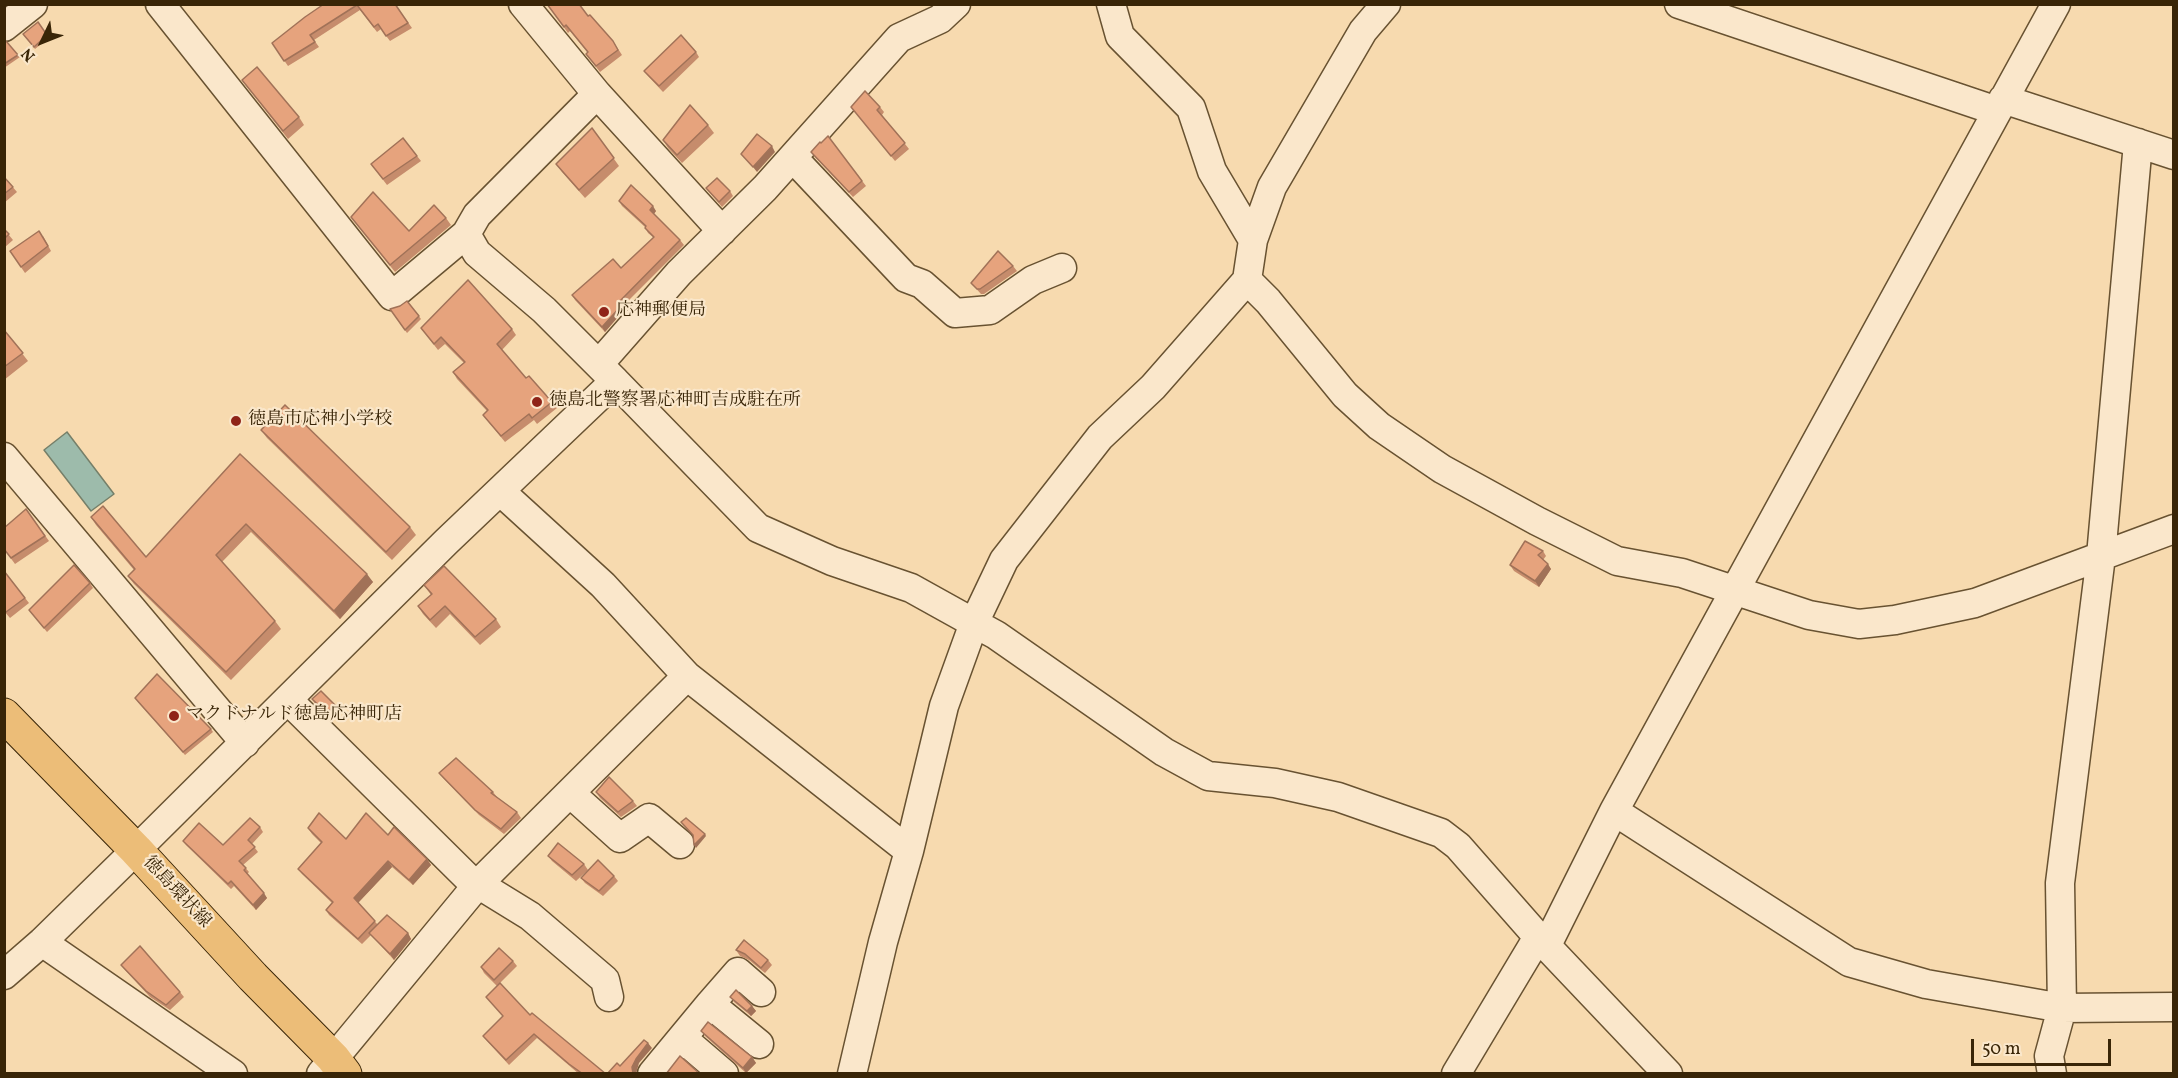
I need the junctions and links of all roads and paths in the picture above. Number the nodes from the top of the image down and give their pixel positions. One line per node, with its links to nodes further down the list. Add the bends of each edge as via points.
1 (33, 4): 9 (street)
2 (160, 4): 16 (street, via 392,296)
3 (524, 4): 10 (street)
4 (956, 4): 14 (street, via 940,19 899,38)
5 (1111, 4): 17 (street, via 1120,36 1191,108 1212,171)
6 (1386, 4): 17 (street, via 1363,31 1272,187)
7 (1679, 4): 11 (street)
8 (2056, 4): 11 (street)
9 (4, 27)
10 (597, 94): 15 (street); 16 (street, via 477,215)
11 (2000, 105): 12 (street); 25 (street)
12 (2138, 143): 13 (street); 24 (street)
13 (2174, 155)
14 (793, 158): 15 (street); 18 (street, via 906,278 922,284 955,314 990,310 1033,280)
15 (722, 231): 20 (street, via 679,273)
16 (466, 234): 20 (street, via 477,253 544,310)
17 (1253, 240): 19 (street)
18 (1062, 268)
19 (1247, 280): 25 (street, via 1346,395 1379,426 1442,469 1617,561 1683,573); 26 (street, via 1153,387 1100,437 1059,487 1004,560)
20 (607, 372): 22 (street); 26 (street, via 759,528 832,561 911,588)
21 (4, 458): 30 (street)
22 (500, 491): 27 (street, via 603,585); 28 (street)
23 (2174, 529): 24 (street)
24 (2100, 556): 25 (street, via 1975,603 1860,624 1809,615); 44 (street, via 2060,883)
25 (1736, 591): 32 (street)
26 (974, 622): 35 (street, via 944,706); 37 (street, via 1164,752 1208,776 1275,783 1338,797 1441,833 1458,846)
27 (687, 676): 31 (street); 35 (street)
28 (288, 700): 30 (street); 36 (street)
29 (4, 715): 34 (main road, 徳島環状線)
30 (245, 743): 34 (street)
31 (570, 793): 33 (street, via 620,838 649,818); 36 (street)
32 (1614, 811): 37 (street); 44 (street, via 1849,963 1926,984)
33 (681, 844)
34 (136, 850): 38 (street); 47 (main road, 徳島環状線)
35 (909, 851): 51 (street)
36 (478, 886): 41 (street, via 530,916 605,980); 47 (street)
37 (1542, 941): 52 (street); 53 (street)
38 (42, 942): 39 (street); 49 (street)
39 (4, 975)
40 (761, 992): 42 (street, via 738,972)
41 (609, 997)
42 (710, 1004): 45 (street); 46 (street)
43 (2174, 1006): 44 (street)
44 (2062, 1008): 54 (street, via 2049,1056)
45 (682, 1038): 48 (street); 50 (street)
46 (759, 1044)
47 (333, 1068)
48 (656, 1072)
49 (233, 1074)
50 (724, 1074)
51 (852, 1074)
52 (1456, 1074)
53 (1668, 1074)
54 (2052, 1074)

